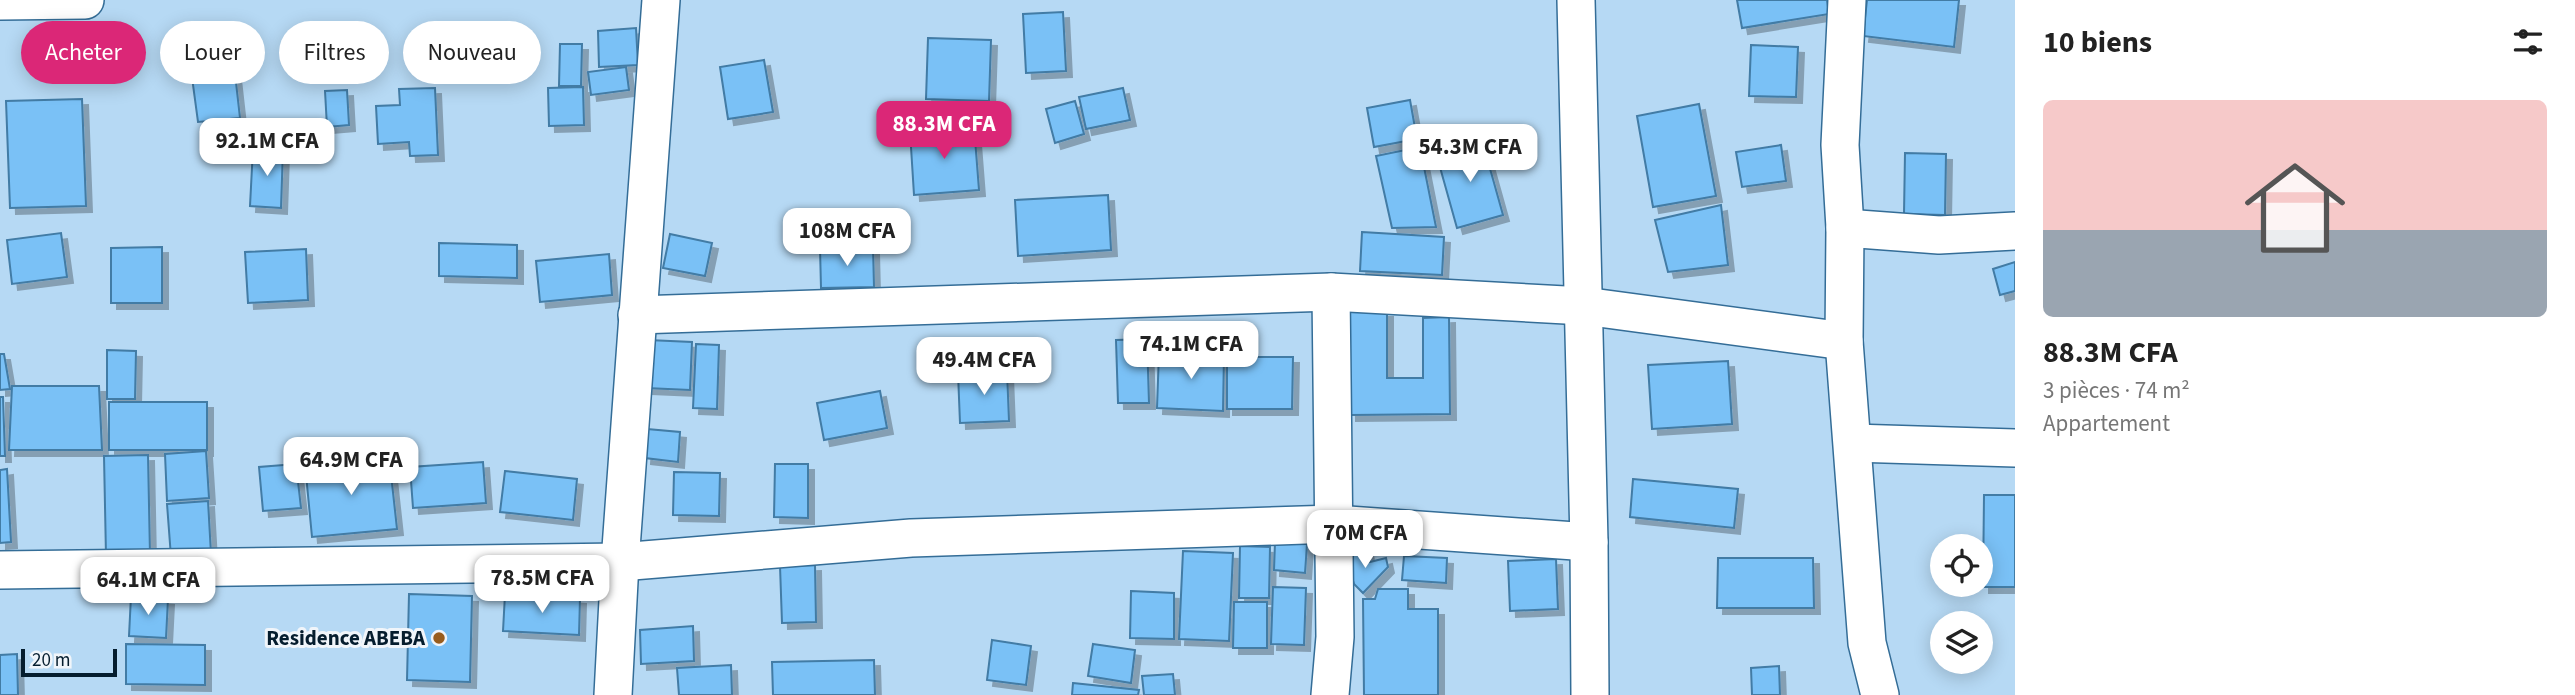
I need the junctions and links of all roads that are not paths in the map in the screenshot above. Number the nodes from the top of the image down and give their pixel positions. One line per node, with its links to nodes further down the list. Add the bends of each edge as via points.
1 (86, 0): 5 (street)
2 (661, 0): 10 (street)
3 (1576, 0): 9 (street)
4 (1847, 0): 6 (street, via 1840,145)
5 (0, 1)
6 (1845, 228): 7 (street, via 1939,235); 11 (street)
7 (2015, 231)
8 (1331, 292): 9 (street); 10 (street); 14 (street)
9 (1584, 306): 11 (street); 15 (street)
10 (637, 315): 16 (street)
11 (1844, 341): 12 (street)
12 (1853, 443): 13 (street); 21 (street, via 1867,643)
13 (2015, 448)
14 (1334, 524): 15 (street); 16 (street, via 923,537); 19 (street, via 1335,638)
15 (1589, 542): 20 (street)
16 (620, 562): 17 (street); 18 (street)
17 (0, 570)
18 (613, 695)
19 (1330, 695)
20 (1590, 695)
21 (1880, 695)

